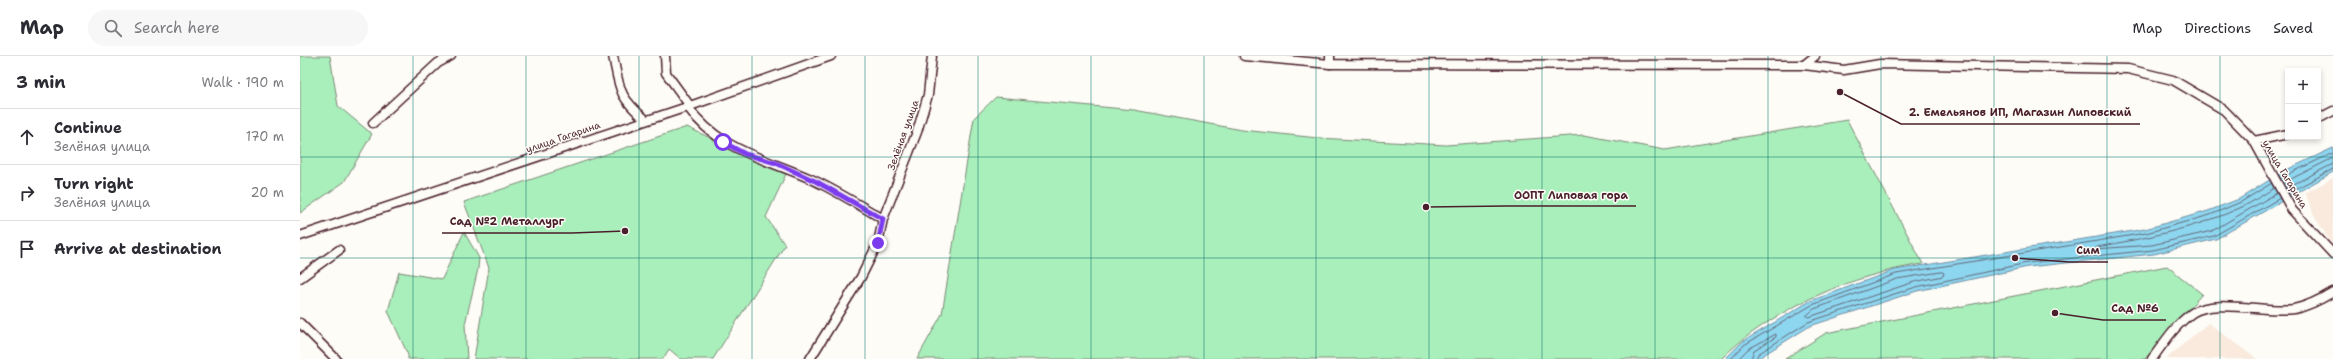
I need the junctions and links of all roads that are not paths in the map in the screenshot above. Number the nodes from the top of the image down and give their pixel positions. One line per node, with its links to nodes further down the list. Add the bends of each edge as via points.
1 (451, 56): 15 (street, via 438,63)
2 (613, 56): 14 (street, via 620,93)
3 (665, 56): 11 (street, via 666,73)
4 (831, 56): 11 (street, улица Гагарина)
5 (932, 56): 18 (street, Зелёная улица, via 928,95 917,132)
6 (1244, 56): 8 (street, улица Гагарина)
7 (1815, 56): 10 (street)
8 (1330, 60): 10 (street, улица Гагарина)
9 (1881, 60): 10 (street, улица Гагарина, via 1844,70); 17 (street, улица Гагарина, via 2128,69 2173,80 2224,110)
10 (1804, 65)
11 (688, 106): 14 (street, улица Гагарина); 18 (street, via 697,120 723,142 745,154 776,163 817,182)
12 (2333, 111): 13 (street)
13 (2321, 117)
14 (646, 120): 19 (street, улица Гагарина)
15 (373, 123)
16 (2285, 135): 17 (street)
17 (2254, 141): 21 (street, улица Гагарина, via 2292,210)
18 (883, 219): 26 (street, Зелёная улица, via 878,243 861,277)
19 (300, 236)
20 (339, 250): 22 (street)
21 (2333, 254)
22 (300, 278)
23 (2333, 292): 27 (street, via 2314,304 2293,309 2208,306 2193,312 2179,323)
24 (300, 323): 25 (street)
25 (336, 359)
26 (810, 359)
27 (2152, 359)

